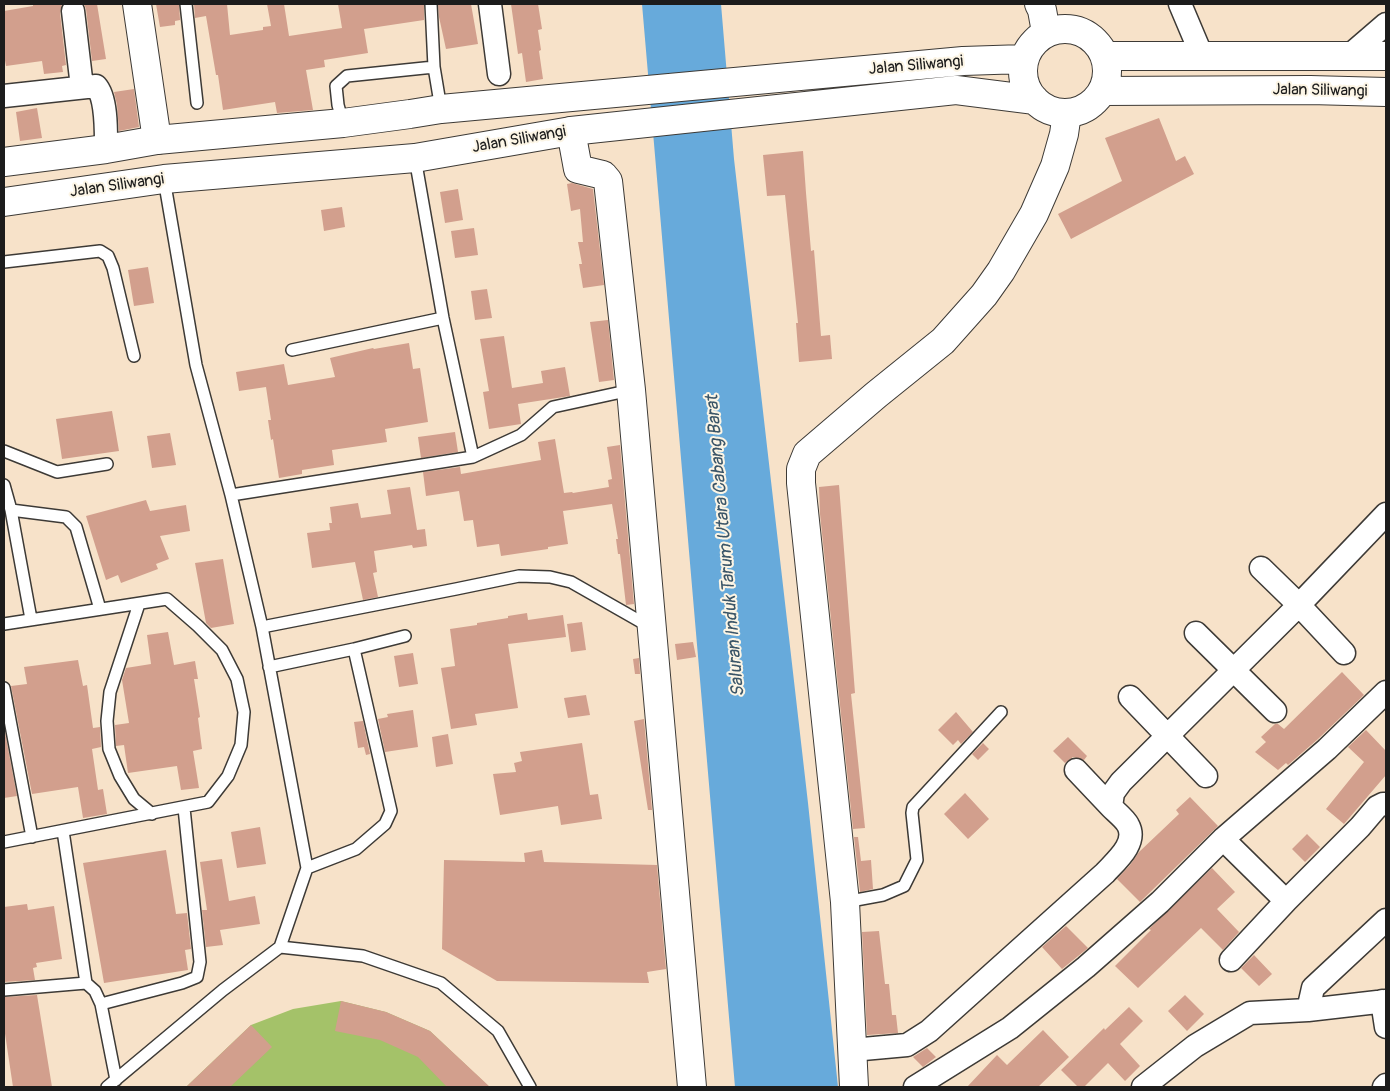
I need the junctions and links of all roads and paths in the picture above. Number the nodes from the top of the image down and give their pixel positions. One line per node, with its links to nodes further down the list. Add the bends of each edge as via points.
1 (137, 4): 28 (main road)
2 (186, 4): 22 (lane)
3 (431, 4): 15 (lane)
4 (490, 4): 16 (street)
5 (1039, 4): 9 (main road)
6 (1180, 4): 12 (street)
7 (73, 11): 17 (street)
8 (1386, 24): 10 (street)
9 (1046, 32): 11 (main road, via 1063,28 1080,31 1095,41); 14 (main road, via 1032,44)
10 (1350, 55): 12 (main road); 13 (main road)
11 (1105, 56): 12 (main road); 18 (main road, via 1108,74)
12 (1202, 56)
13 (1386, 56)
14 (1024, 59): 21 (main road, via 1023,77 1029,94); 23 (main road, Jalan Siliwangi, via 963,61)
15 (434, 67): 23 (lane); 26 (lane, via 342,79 336,86)
16 (499, 74)
17 (82, 87): 20 (street); 29 (street, via 96,86 101,91)
18 (1103, 91): 19 (main road, Jalan Siliwangi); 24 (main road, via 1084,109)
19 (1386, 92)
20 (4, 96)
21 (1035, 100): 24 (main road, via 1050,110); 27 (main road, Jalan Siliwangi, via 956,90)
22 (197, 104)
23 (441, 109): 25 (main road, Jalan Siliwangi)
24 (1067, 113): 78 (main road, via 1055,166 1034,214 984,295 943,340 807,454 801,469)
25 (410, 114): 26 (main road, Jalan Siliwangi); 30 (main road)
26 (343, 122): 28 (main road, Jalan Siliwangi)
27 (571, 131): 30 (main road, Jalan Siliwangi); 38 (main road, via 578,169 604,175 608,181)
28 (157, 140): 29 (main road, Jalan Siliwangi)
29 (106, 149): 31 (main road, Jalan Siliwangi)
30 (415, 158): 32 (main road, Jalan Siliwangi); 35 (lane)
31 (4, 162)
32 (164, 179): 33 (main road, Jalan Siliwangi); 43 (lane, via 196,365)
33 (4, 202)
34 (4, 262): 37 (lane, via 100,251 108,256)
35 (443, 318): 36 (lane); 40 (lane)
36 (292, 350)
37 (134, 356)
38 (631, 390): 40 (lane, via 553,407 521,435); 53 (main road)
39 (4, 452): 41 (lane, via 57,472)
40 (473, 457): 43 (lane)
41 (107, 464)
42 (4, 485): 44 (lane)
43 (231, 495): 52 (lane)
44 (11, 510): 49 (lane, via 66,517 76,527); 50 (lane)
45 (1386, 514): 48 (street)
46 (1261, 568): 48 (street)
47 (139, 604): 49 (lane); 70 (lane, via 167,599 222,650 237,679 244,712 241,745 228,776 208,802); 71 (lane, via 110,692 107,720 109,749 120,776 134,799)
48 (1299, 605): 57 (street); 59 (street)
49 (100, 609): 50 (lane)
50 (32, 619): 51 (lane)
51 (4, 624)
52 (262, 627): 53 (lane, via 519,576 572,582); 58 (lane)
53 (651, 628): 91 (main road)
54 (1196, 633): 59 (street)
55 (405, 636): 56 (lane)
56 (354, 650): 58 (lane); 76 (lane, via 391,811 385,824 356,849)
57 (1344, 653)
58 (269, 667): 76 (lane)
59 (1233, 670): 63 (street); 65 (street)
60 (4, 688): 73 (lane)
61 (1386, 692): 74 (street, via 1327,749)
62 (1130, 697): 65 (street)
63 (1275, 711)
64 (1001, 712): 78 (lane, via 913,807 917,860 904,886 883,895)
65 (1166, 735): 67 (street); 69 (street, via 1113,793)
66 (1076, 770): 69 (street)
67 (1206, 776)
68 (1386, 804): 77 (street, via 1377,807)
69 (1111, 807): 88 (street, via 1128,825 1131,837 1126,850 1105,873 929,1031 907,1045)
70 (184, 808): 71 (lane); 85 (lane, via 200,962 197,977)
71 (152, 814): 72 (lane)
72 (63, 831): 73 (lane); 82 (lane)
73 (32, 837): 75 (lane)
74 (1223, 839): 77 (street); 93 (street, via 1160,902 1086,967 1010,1028)
75 (4, 842)
76 (307, 868): 80 (lane)
77 (1286, 900): 81 (street)
78 (845, 902): 88 (main road)
79 (1386, 920): 86 (street, via 1314,988)
80 (280, 947): 89 (lane); 90 (lane, via 364,956 441,983 498,1032)
81 (1231, 960)
82 (86, 983): 83 (lane); 85 (lane, via 95,991)
83 (4, 990)
84 (1384, 1001): 86 (street); 87 (street)
85 (101, 1004): 89 (lane)
86 (1308, 1010): 94 (street, via 1250,1013 1195,1046)
87 (1386, 1027)
88 (852, 1050): 92 (main road)
89 (111, 1084)
90 (530, 1087)
91 (692, 1087)
92 (854, 1087)
93 (915, 1087)
94 (1143, 1087)

